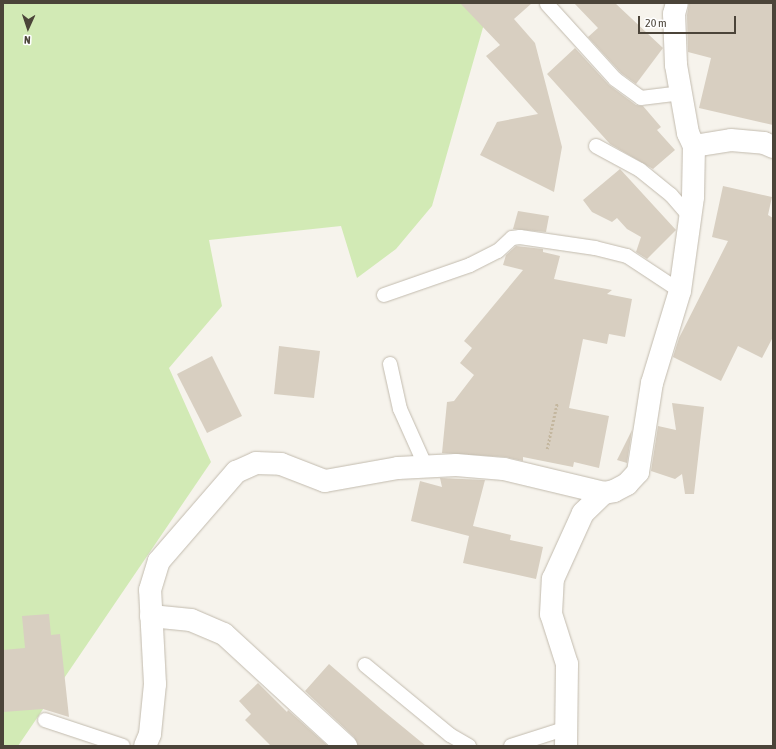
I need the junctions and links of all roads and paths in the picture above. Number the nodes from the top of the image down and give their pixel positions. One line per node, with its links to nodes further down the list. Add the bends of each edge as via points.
1 (677, 3): 3 (street, via 674,14 676,64)
2 (547, 4): 3 (lane, via 615,79 641,98)
3 (682, 93): 5 (street, via 688,133)
4 (596, 146): 7 (lane, via 640,170 671,195)
5 (694, 146): 6 (street, via 731,140 764,143); 7 (street)
6 (773, 147)
7 (690, 217): 8 (street)
8 (680, 291): 9 (lane, via 627,256 595,248 520,237 512,238 494,253 470,265); 14 (street, via 652,383 638,472 627,484)
9 (384, 295)
10 (390, 364): 12 (lane, via 400,409)
11 (557, 403): 13 (path)
12 (425, 465): 13 (street, via 504,470); 15 (street, via 325,481 281,464 256,463 236,472 159,561 150,590)
13 (541, 477): 14 (street)
14 (604, 493): 18 (street, via 582,514 553,579 551,614 567,664)
15 (151, 616): 20 (street, via 155,684 150,734); 21 (street, via 191,620 224,634)
16 (365, 665): 22 (lane, via 450,735)
17 (45, 720): 19 (lane)
18 (565, 738): 23 (lane)
19 (123, 746)
20 (145, 746)
21 (346, 746)
22 (469, 746)
23 (511, 746)

